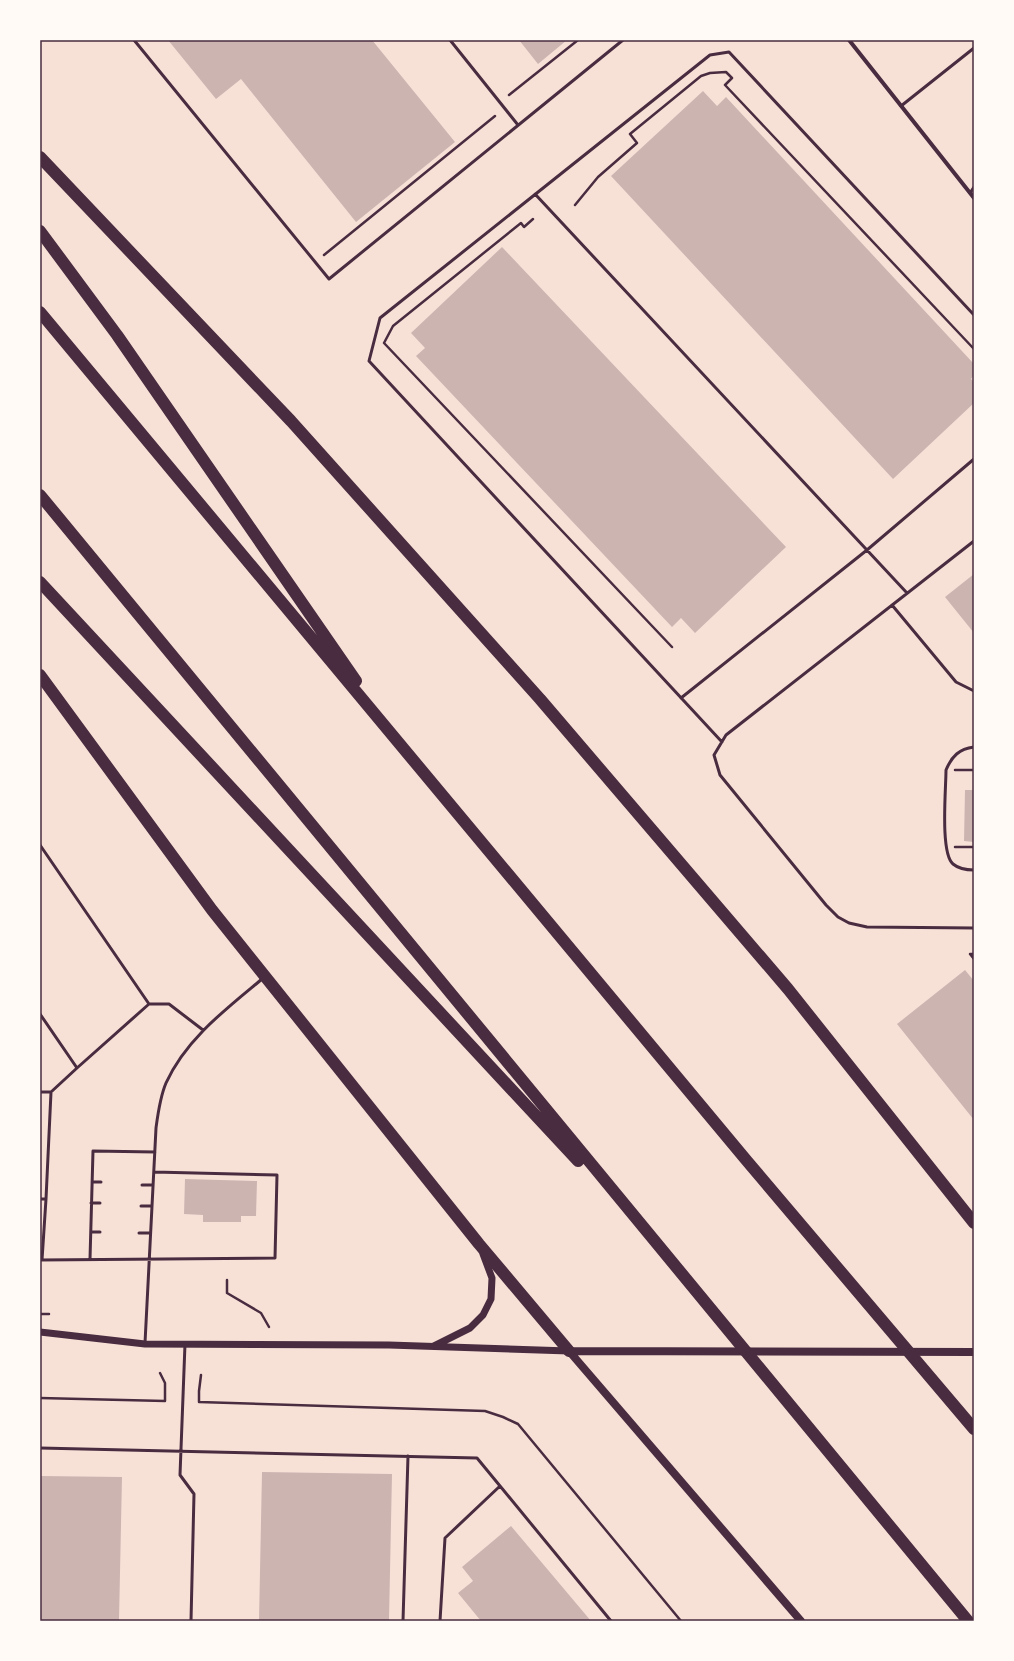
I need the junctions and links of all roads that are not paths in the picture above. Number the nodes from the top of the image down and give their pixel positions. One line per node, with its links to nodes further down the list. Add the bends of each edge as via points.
1 (134, 40): 7 (lane, via 329,279)
2 (450, 40): 7 (lane)
3 (623, 40): 7 (lane)
4 (849, 40): 6 (street)
5 (974, 48): 6 (lane)
6 (901, 106): 10 (street)
7 (518, 125)
8 (40, 157): 53 (highway, via 291,421 540,699 788,989)
9 (974, 188): 10 (lane)
10 (970, 193): 12 (street)
11 (535, 194): 15 (lane, via 710,55 729,52); 19 (lane); 25 (lane, via 380,318 369,361)
12 (974, 198)
13 (40, 231): 27 (highway, via 117,335)
14 (40, 312): 27 (highway)
15 (974, 315)
16 (974, 459): 19 (lane)
17 (40, 495): 59 (highway)
18 (974, 541): 21 (lane)
19 (867, 550): 21 (lane); 25 (lane)
20 (40, 582): 59 (highway)
21 (907, 593): 22 (lane)
22 (892, 605): 24 (lane, via 956,682); 26 (lane, via 726,735)
23 (40, 675): 32 (highway, via 212,910)
24 (974, 691)
25 (681, 698): 26 (lane)
26 (722, 742): 31 (lane, via 714,755 720,775 838,917 849,923 867,927)
27 (400, 745): 69 (highway, via 746,1161)
28 (974, 747): 30 (lane, via 965,748 956,754 946,770 945,847 953,864 964,870)
29 (40, 845): 33 (lane)
30 (974, 870)
31 (974, 928)
32 (265, 976): 37 (lane); 58 (highway)
33 (149, 1004): 37 (lane, via 169,1004); 38 (lane)
34 (40, 1014): 36 (lane)
35 (40, 1020): 36 (lane)
36 (44, 1020): 38 (lane)
37 (203, 1030): 41 (lane, via 166,1083 159,1107)
38 (77, 1068): 40 (lane)
39 (40, 1092): 40 (lane)
40 (51, 1092): 48 (lane)
41 (155, 1152): 42 (lane); 43 (lane, via 93,1151)
42 (154, 1172): 46 (lane); 62 (lane, via 277,1175 275,1258)
43 (92, 1182): 44 (lane); 49 (lane)
44 (101, 1182)
45 (142, 1185): 46 (lane)
46 (153, 1185): 52 (lane)
47 (40, 1199): 48 (lane)
48 (46, 1199): 61 (lane)
49 (91, 1203): 50 (lane); 54 (lane)
50 (100, 1203)
51 (141, 1206): 52 (lane)
52 (152, 1206): 57 (lane)
53 (974, 1223)
54 (90, 1232): 55 (lane); 60 (lane)
55 (100, 1232)
56 (139, 1233): 57 (lane)
57 (150, 1233): 62 (lane)
58 (479, 1244): 66 (street, via 492,1278 491,1299 483,1315 470,1328); 67 (highway)
59 (662, 1251): 79 (highway)
60 (90, 1259): 61 (lane); 62 (lane)
61 (41, 1260)
62 (149, 1260): 64 (lane)
63 (40, 1332): 64 (street)
64 (145, 1344): 65 (street)
65 (185, 1344): 66 (street); 71 (lane)
66 (433, 1346): 67 (street)
67 (569, 1351): 68 (main road); 78 (main road)
68 (974, 1352)
69 (974, 1429)
70 (40, 1448): 71 (lane)
71 (180, 1451): 72 (lane); 74 (lane, via 180,1475 194,1494)
72 (408, 1456): 73 (lane, via 477,1458); 75 (lane)
73 (500, 1486): 76 (lane, via 445,1538); 77 (lane)
74 (191, 1621)
75 (403, 1621)
76 (440, 1621)
77 (611, 1621)
78 (801, 1621)
79 (968, 1621)

